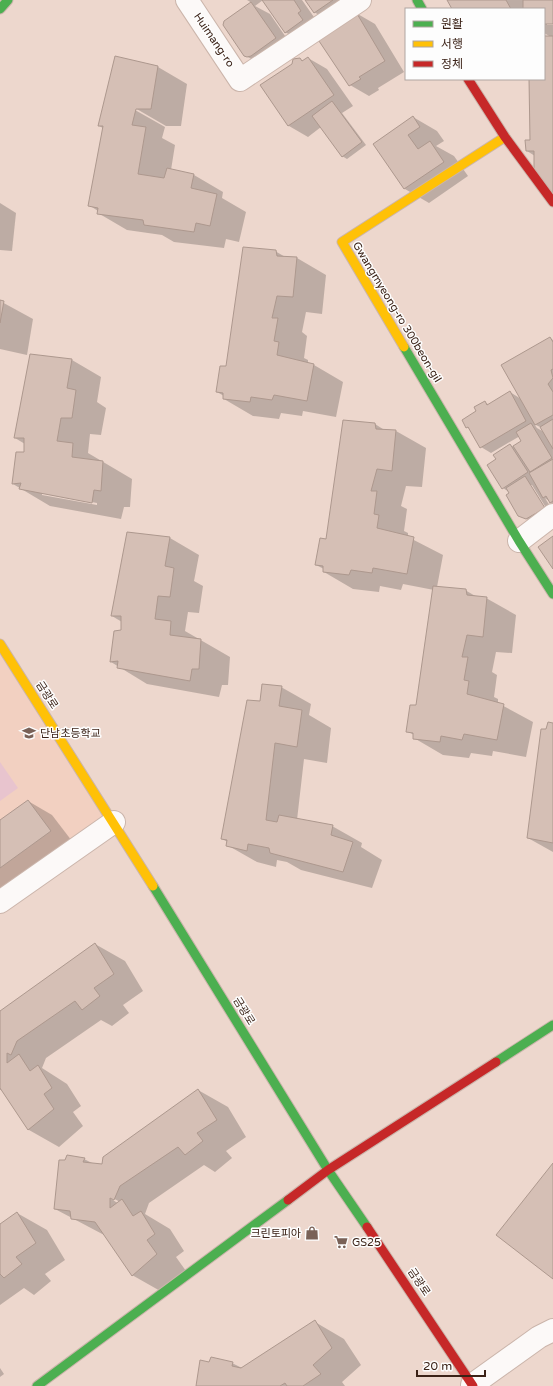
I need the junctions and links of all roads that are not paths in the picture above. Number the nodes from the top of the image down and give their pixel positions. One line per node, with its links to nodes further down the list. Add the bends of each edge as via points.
1 (8, 0): 4 (street)
2 (187, 0): 3 (street, Huimang-ro, via 240,80)
3 (360, 0)
4 (0, 9)
5 (469, 80): 6 (street)
6 (505, 137): 7 (street); 9 (street, Gwangmyeong-ro 300beon-gil, via 342,242)
7 (553, 202)
8 (553, 515): 9 (street)
9 (519, 541): 10 (street)
10 (553, 594)
11 (0, 644): 12 (street, 금광로)
12 (114, 822): 13 (street); 15 (street, 금광로)
13 (0, 902)
14 (553, 1025): 15 (street)
15 (328, 1170): 17 (street, 금광로); 18 (street)
16 (553, 1330): 17 (street, via 539,1337)
17 (472, 1385)
18 (37, 1386)

